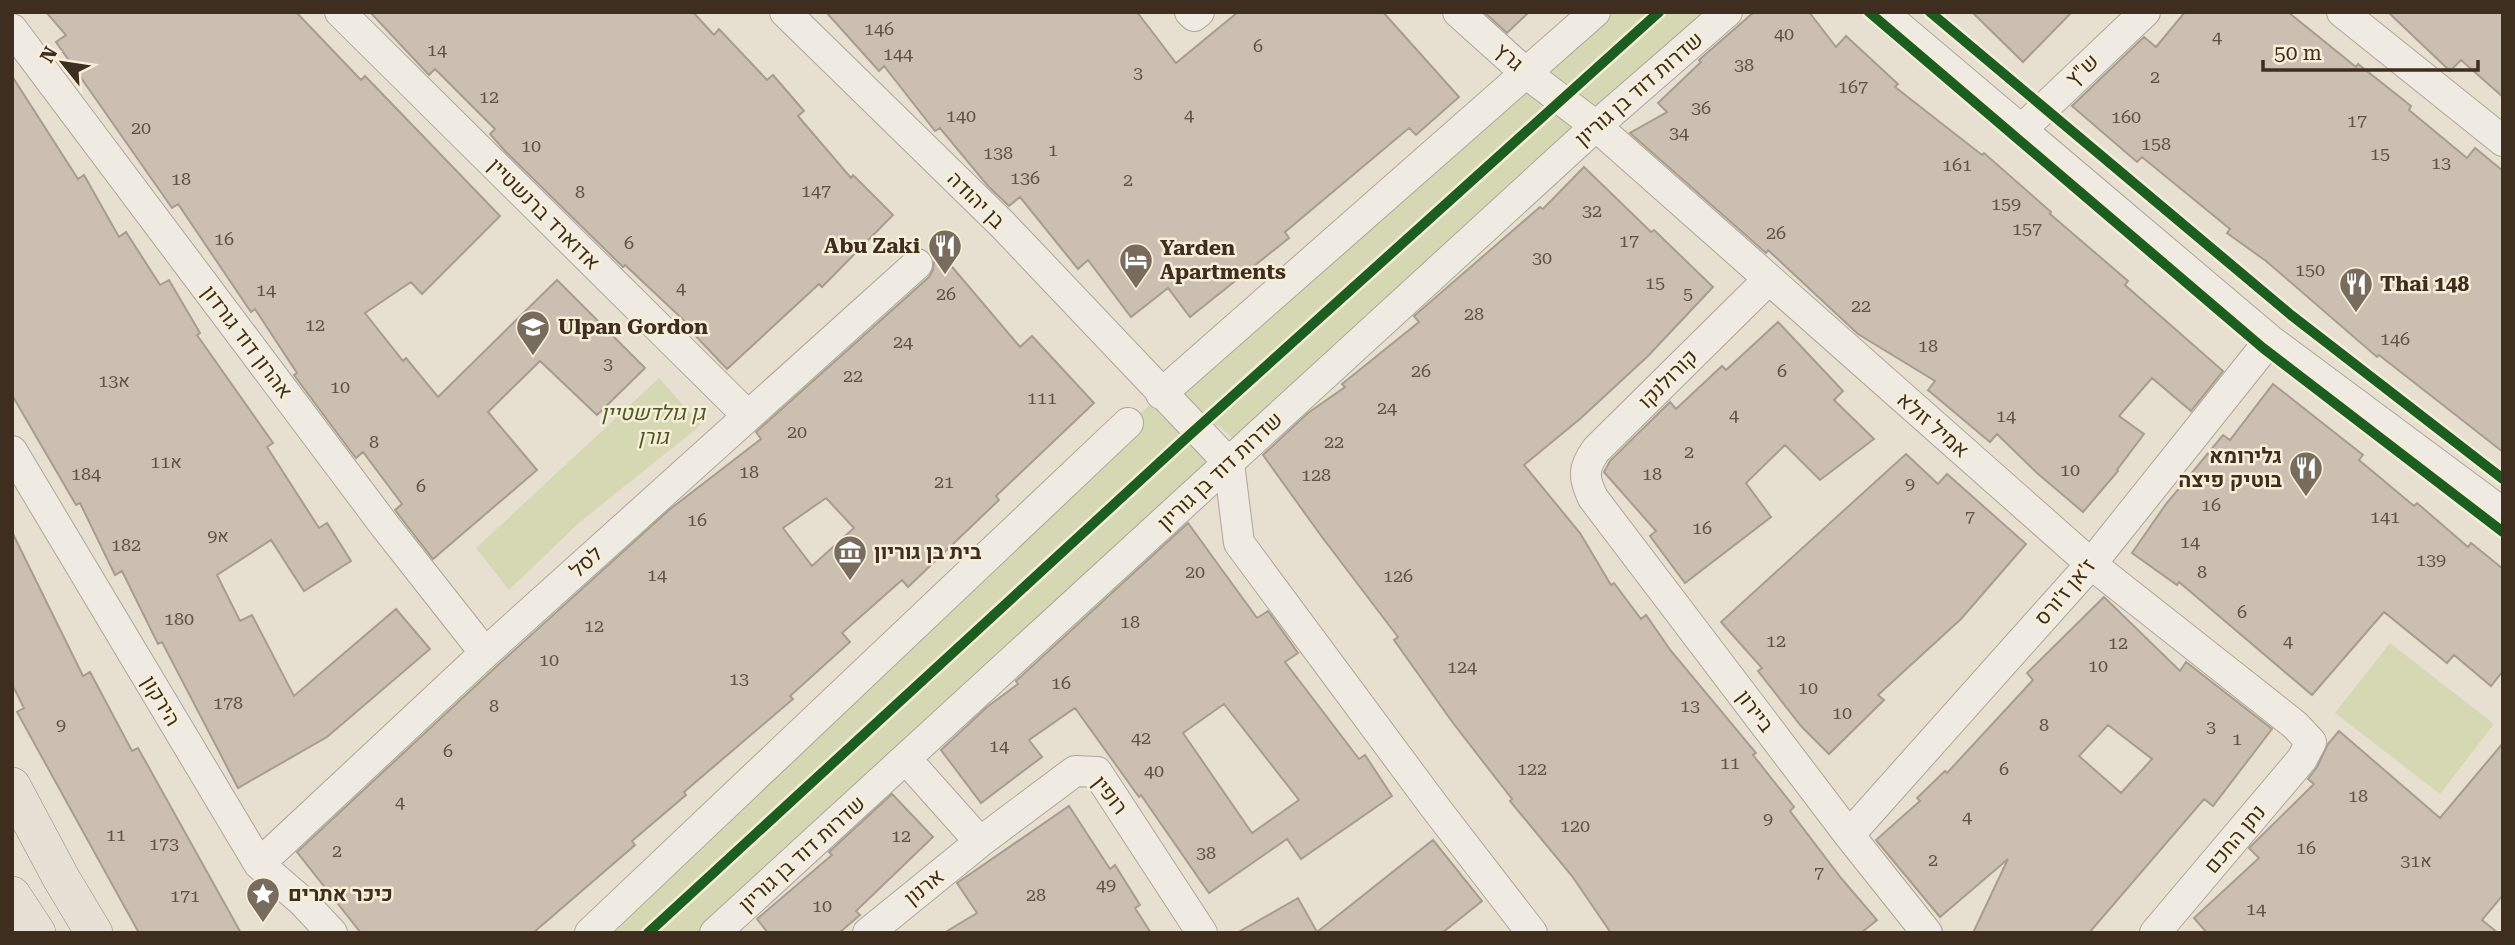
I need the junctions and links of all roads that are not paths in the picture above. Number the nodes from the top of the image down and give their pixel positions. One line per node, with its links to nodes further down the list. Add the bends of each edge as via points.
1 (340, 12): 19 (street, אדוארד ברנשטיין)
2 (785, 12): 18 (street, בן יהודה, via 1003,225)
3 (1458, 12): 10 (street, גרץ)
4 (1595, 12): 10 (street)
5 (1727, 12): 12 (street, שדרות דוד בן גוריון)
6 (1882, 12): 13 (street)
7 (2145, 12): 13 (street, ש"ץ)
8 (2342, 12): 14 (street)
9 (12, 29): 26 (street, אהרון דוד גורדון)
10 (1527, 74): 11 (street, גרץ); 18 (street)
11 (1561, 100): 12 (street, אמיל זולא)
12 (1595, 125): 16 (street, אמיל זולא); 22 (street, שדרות דוד בן גוריון)
13 (2021, 130): 17 (street)
14 (2503, 141)
15 (917, 264): 19 (street, לסל)
16 (1768, 280): 23 (street, קורולנקו, via 1596,450 1586,464); 25 (street, אמיל זולא)
17 (2270, 340): 24 (street); 25 (street, ז'אן ז'ורס)
18 (1161, 394): 22 (street, בן יהודה)
19 (748, 416): 26 (street, לסל)
20 (1128, 423): 38 (street)
21 (12, 451): 32 (street, הירקון)
22 (1229, 463): 28 (street, שדרות דוד בן גוריון); 34 (street, via 1239,543)
23 (1587, 486): 30 (street, ביירון)
24 (2503, 513)
25 (2091, 564): 27 (street, אמיל זולא); 30 (street, ז'אן ז'ורס)
26 (485, 653): 32 (street, לסל)
27 (2311, 742): 43 (street, נתן החכם, via 2302,759)
28 (906, 759): 31 (street); 39 (street, שדרות דוד בן גוריון)
29 (12, 786): 36 (main road)
30 (1849, 835): 42 (street, ביירון)
31 (980, 842): 40 (street, ארנון); 41 (street, רופין, via 1075,771 1097,772)
32 (259, 864): 37 (street, הירקון)
33 (12, 895): 35 (main road)
34 (1526, 931)
35 (37, 933)
36 (94, 933)
37 (332, 933)
38 (590, 933)
39 (715, 933)
40 (868, 933)
41 (1202, 933)
42 (1927, 933)
43 (2155, 933)

